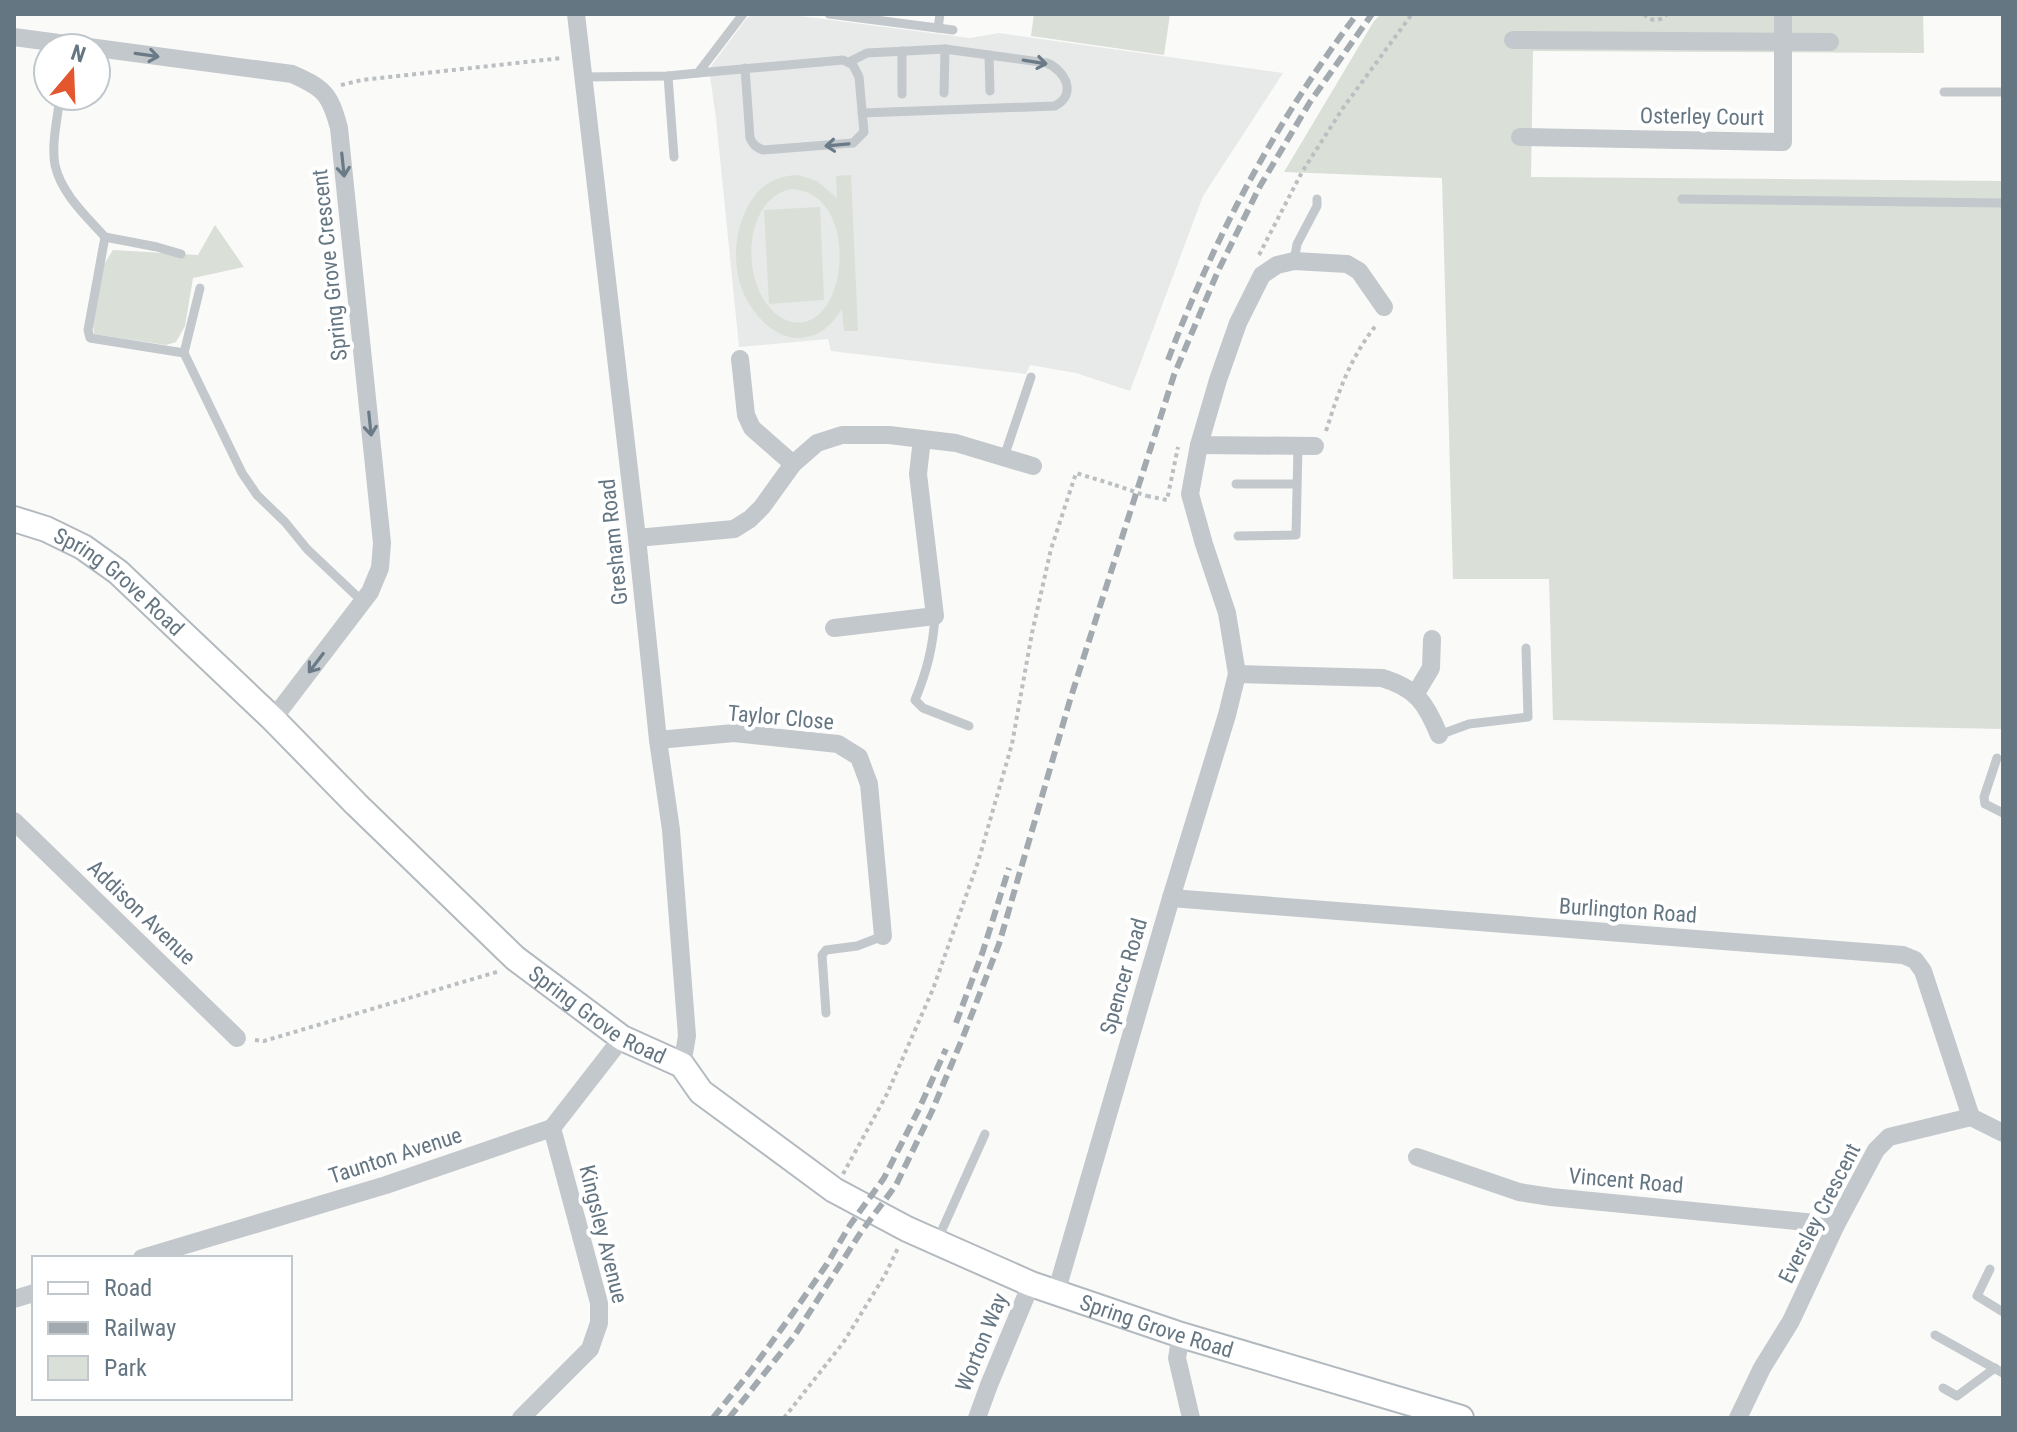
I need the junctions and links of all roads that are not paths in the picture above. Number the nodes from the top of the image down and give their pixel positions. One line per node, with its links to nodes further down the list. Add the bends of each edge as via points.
1 (576, 14): 20 (street, Gresham Road)
2 (743, 14): 18 (lane)
3 (829, 14): 6 (lane)
4 (940, 14): 7 (lane)
5 (1783, 14): 10 (street, Osterley Court)
6 (892, 18): 7 (lane)
7 (938, 28): 8 (lane)
8 (953, 30)
9 (1513, 40): 10 (street)
10 (1783, 42): 11 (street); 28 (street, Osterley Court, via 1783,142)
11 (1830, 42)
12 (945, 49): 13 (lane); 15 (lane); 24 (lane)
13 (902, 51): 16 (lane, via 867,53); 25 (lane)
14 (112, 52): 52 (street, Spring Grove Crescent, one-way to 52, via 292,74 322,90 333,105 382,543 380,568)
15 (989, 55): 21 (lane); 27 (lane, one-way to 27, via 1058,68 1067,83 1065,98 1055,106)
16 (849, 62): 17 (lane); 27 (lane, via 859,77)
17 (745, 68): 18 (lane); 27 (lane, one-way to 17, via 864,132 853,143 763,150 750,138)
18 (698, 73): 19 (lane)
19 (668, 76): 20 (lane); 29 (lane)
20 (583, 77): 51 (street, Gresham Road)
21 (990, 91)
22 (1944, 92): 23 (lane)
23 (2003, 92)
24 (944, 93)
25 (902, 94)
26 (58, 112): 33 (lane, via 54,149 61,181)
27 (862, 113)
28 (1520, 137)
29 (674, 157)
30 (1317, 199): 35 (lane)
31 (1682, 199): 32 (lane)
32 (2003, 203)
33 (105, 237): 34 (lane); 38 (lane, via 90,338)
34 (181, 254)
35 (1294, 261): 37 (street, via 1347,264 1359,271); 42 (street, Spencer Road, via 1262,275 1238,323)
36 (200, 288): 38 (lane)
37 (1384, 307)
38 (184, 353): 52 (lane, via 257,495)
39 (740, 359): 45 (street, via 752,428)
40 (1031, 377): 44 (lane)
41 (922, 439): 44 (street); 45 (street, via 842,435 817,443); 53 (street, via 918,474)
42 (1199, 445): 43 (street); 57 (street, Spencer Road, via 1190,494 1227,613)
43 (1307, 446): 48 (lane)
44 (1004, 457): 46 (street)
45 (793, 464): 51 (street, via 762,507 734,529)
46 (1033, 466)
47 (1236, 484): 48 (lane)
48 (1296, 484): 50 (lane, via 1296,535)
49 (14, 519): 59 (main road, Spring Grove Road, via 83,547 118,572)
50 (1238, 536)
51 (637, 538): 62 (street, Gresham Road)
52 (363, 602): 59 (street, Spring Grove Crescent, one-way to 59)
53 (935, 616): 54 (street); 60 (lane, via 934,643 915,700)
54 (834, 628)
55 (1432, 639): 58 (street, via 1431,668)
56 (1526, 648): 61 (lane, via 1528,717 1469,724)
57 (1237, 674): 58 (street, via 1382,678); 66 (street, Spencer Road)
58 (1416, 693): 61 (street)
59 (273, 719): 70 (main road, Spring Grove Road, via 515,958)
60 (969, 726)
61 (1439, 735)
62 (658, 740): 67 (street, Taylor Close, via 734,733 838,744 859,757 869,784); 71 (street, Gresham Road, via 671,830 686,1021)
63 (1997, 758): 64 (lane, via 1984,797 1985,804)
64 (2003, 813)
65 (14, 821): 69 (street, Addison Avenue)
66 (1171, 898): 72 (street, Burlington Road, via 1903,955 1923,971); 82 (street, Spencer Road)
67 (883, 936): 68 (lane, via 822,955)
68 (826, 1013)
69 (237, 1038)
70 (622, 1038): 71 (main road, Spring Grove Road); 73 (street)
71 (682, 1065): 78 (main road, Spring Grove Road, via 701,1092 834,1190)
72 (1971, 1117): 74 (street); 77 (street, Eversley Crescent, via 1889,1137 1876,1150)
73 (552, 1128): 79 (street, Taunton Avenue, via 386,1185); 88 (street, Kingsley Avenue, via 599,1303 599,1323 590,1349)
74 (2003, 1133)
75 (985, 1134): 78 (lane)
76 (1417, 1157): 77 (street, Vincent Road, via 1519,1192)
77 (1836, 1225): 92 (street, Eversley Crescent)
78 (936, 1243): 81 (main road, Spring Grove Road)
79 (149, 1256)
80 (1990, 1269): 83 (lane, via 1977,1296)
81 (1031, 1284): 82 (main road, Spring Grove Road); 89 (street, Worton Way)
82 (1056, 1293): 84 (main road, Spring Grove Road)
83 (2003, 1312)
84 (1181, 1335): 90 (street, via 1177,1358); 91 (main road, Spring Grove Road)
85 (1935, 1335): 86 (lane)
86 (1999, 1370): 87 (lane, via 1957,1396)
87 (1943, 1388)
88 (521, 1418)
89 (977, 1418)
90 (1191, 1418)
91 (1461, 1418)
92 (1738, 1418)

